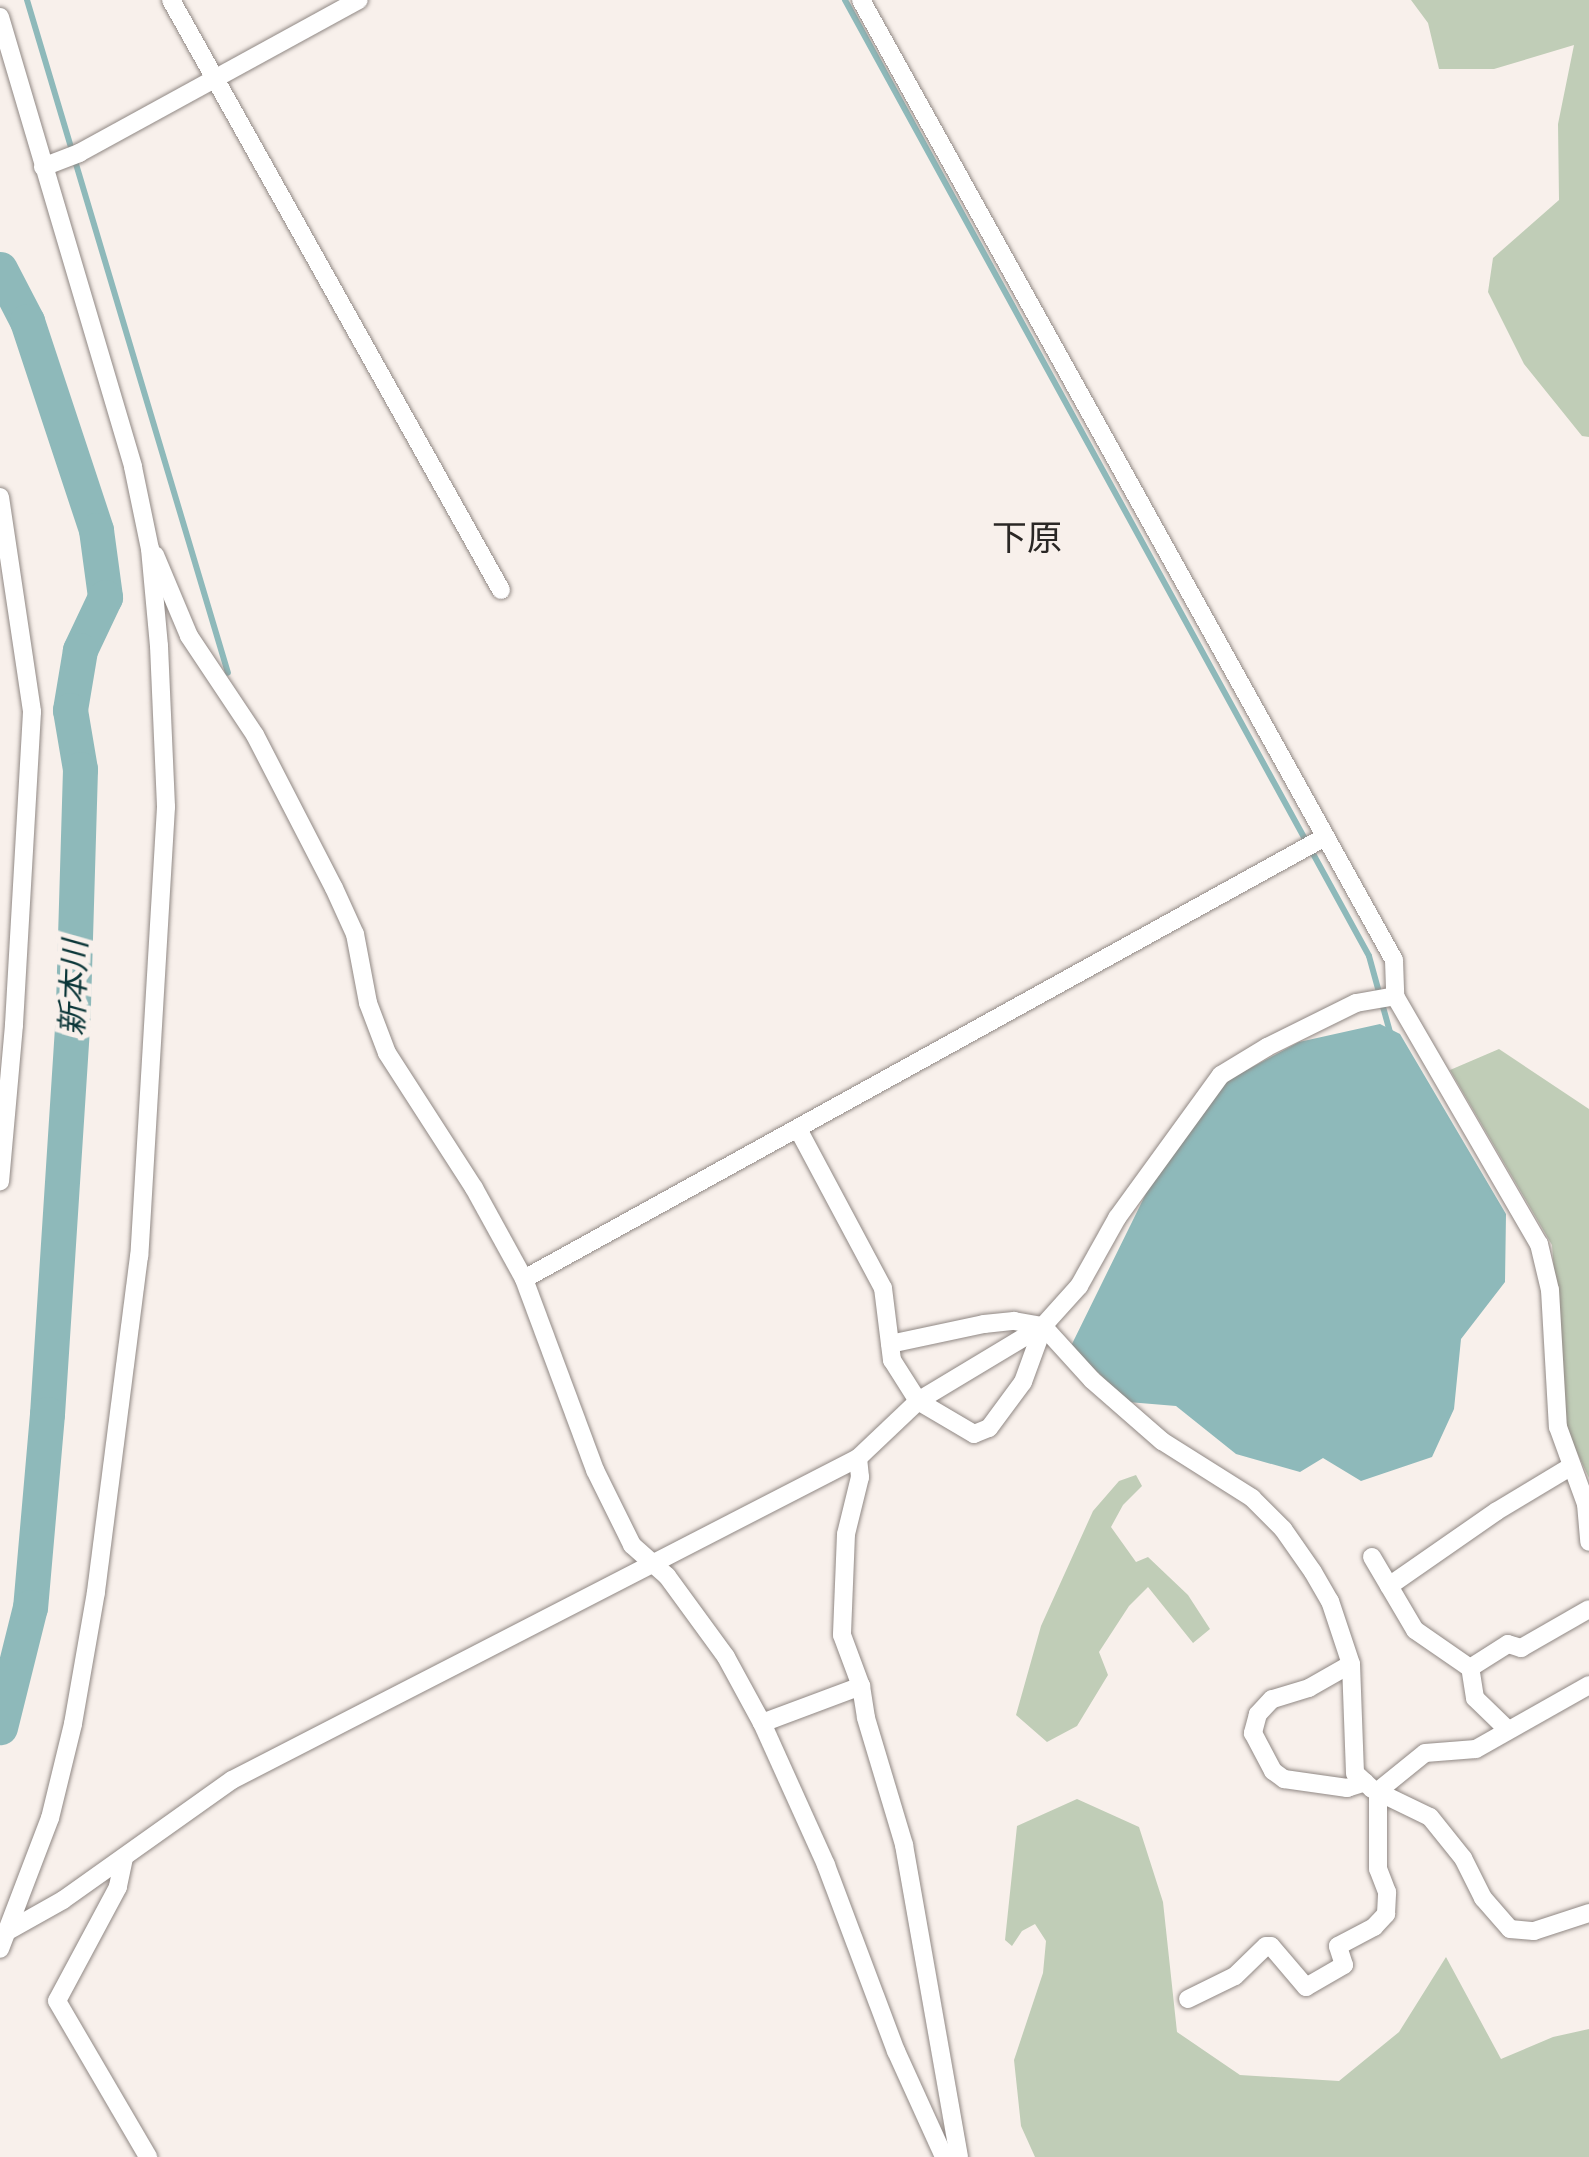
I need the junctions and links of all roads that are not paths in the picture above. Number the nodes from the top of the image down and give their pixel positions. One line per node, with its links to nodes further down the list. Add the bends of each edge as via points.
1 (171, 0): 5 (street)
2 (359, 0): 5 (street)
3 (862, 0): 10 (street)
4 (0, 17): 6 (street)
5 (215, 79): 6 (street); 9 (street)
6 (43, 167): 8 (street, via 134,467)
7 (0, 501): 13 (street, via 32,712)
8 (150, 550): 14 (street, via 189,636 255,735 334,888 355,934 368,1002 387,1053); 34 (street, via 166,807 139,1256 74,1724 50,1818)
9 (501, 590)
10 (1326, 837): 11 (street, via 1394,960); 12 (street)
11 (1395, 996): 15 (street, via 1356,1003 1221,1075 1117,1218 1079,1286); 19 (street, via 1540,1244 1550,1290 1558,1427)
12 (798, 1129): 14 (street); 16 (street, via 883,1288)
13 (0, 1181)
14 (524, 1279): 22 (street, via 595,1470 632,1544)
15 (1043, 1326): 16 (street, via 984,1324); 17 (street); 17 (street, via 1024,1382 990,1428 974,1434); 25 (street, via 1162,1441 1252,1498 1283,1530 1330,1600)
16 (890, 1344): 17 (street, via 892,1360)
17 (918, 1400): 18 (street)
18 (858, 1458): 22 (street); 28 (street, via 846,1534 842,1636)
19 (1572, 1466): 20 (street, via 1586,1504); 23 (street)
20 (1589, 1542)
21 (1372, 1557): 23 (street)
22 (653, 1567): 29 (street, via 667,1576 726,1657); 32 (street, via 326,1728 232,1780)
23 (1390, 1586): 26 (street, via 1416,1630)
24 (1589, 1609): 26 (street)
25 (1351, 1664): 31 (street, via 1355,1774); 31 (street, via 1272,1700 1258,1714 1253,1733 1284,1780)
26 (1470, 1668): 30 (street, via 1475,1698)
27 (1589, 1684): 30 (street)
28 (861, 1686): 29 (street); 39 (street, via 904,1845)
29 (762, 1723): 38 (street)
30 (1508, 1730): 31 (street, via 1476,1750 1424,1753)
31 (1371, 1786): 33 (street, via 1430,1817 1510,1929 1534,1931); 36 (street, via 1386,1914 1338,1946 1344,1965 1306,1986 1266,1946 1235,1976)
32 (124, 1858): 34 (street); 37 (street, via 118,1887 57,2001)
33 (1589, 1913)
34 (8, 1931): 35 (street)
35 (0, 1949)
36 (1188, 1999)
37 (148, 2157)
38 (944, 2157)
39 (959, 2157)

